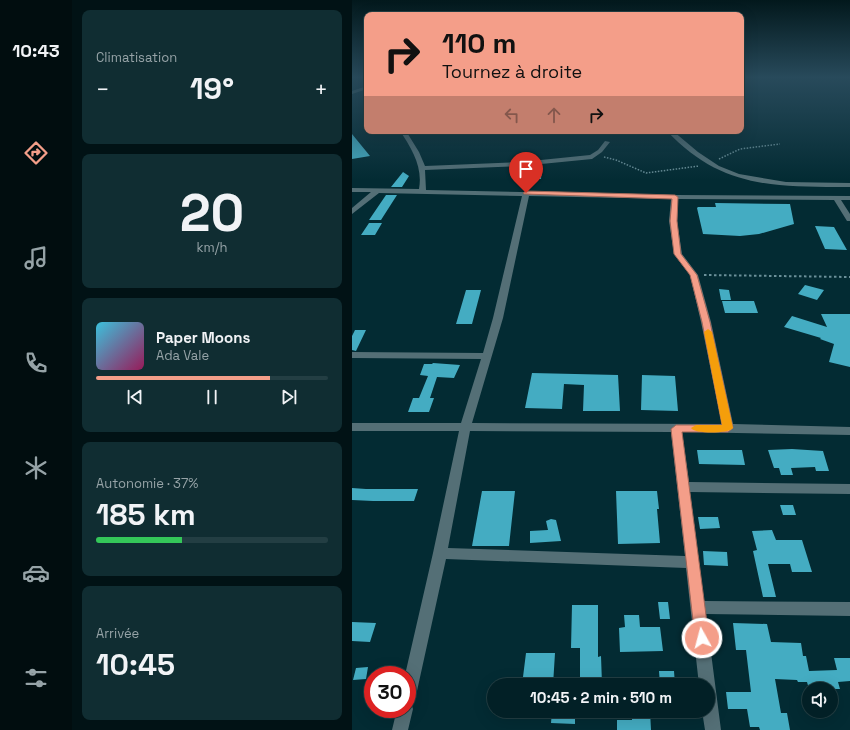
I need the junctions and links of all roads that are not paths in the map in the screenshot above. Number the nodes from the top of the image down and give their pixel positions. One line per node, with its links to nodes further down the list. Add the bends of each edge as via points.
1 (405, 134): 4 (street)
2 (674, 134): 5 (street, via 710,163 742,178 772,182)
3 (607, 142): 4 (street, via 592,157 521,164)
4 (422, 168): 8 (street, via 425,180)
5 (850, 185)
6 (352, 190): 7 (street)
7 (378, 190): 8 (street); 13 (street)
8 (422, 191): 9 (street)
9 (526, 193): 10 (street); 16 (street)
10 (675, 197): 11 (street); 19 (street, via 674,221 678,254 694,275)
11 (836, 198): 12 (street); 14 (street)
12 (850, 198)
13 (352, 212)
14 (850, 219)
15 (352, 355): 16 (street)
16 (487, 356): 18 (street)
17 (352, 427): 18 (street)
18 (465, 428): 20 (street); 24 (street)
19 (728, 428): 20 (street); 21 (street)
20 (676, 429): 22 (street)
21 (850, 431)
22 (683, 487): 23 (street); 25 (street)
23 (850, 489)
24 (440, 553): 25 (street); 28 (street)
25 (692, 562): 26 (street)
26 (698, 607): 27 (street); 29 (street)
27 (850, 609)
28 (415, 666)
29 (706, 678)
30 (403, 718): 32 (street)
31 (712, 718): 33 (street)
32 (400, 730)
33 (713, 730)

